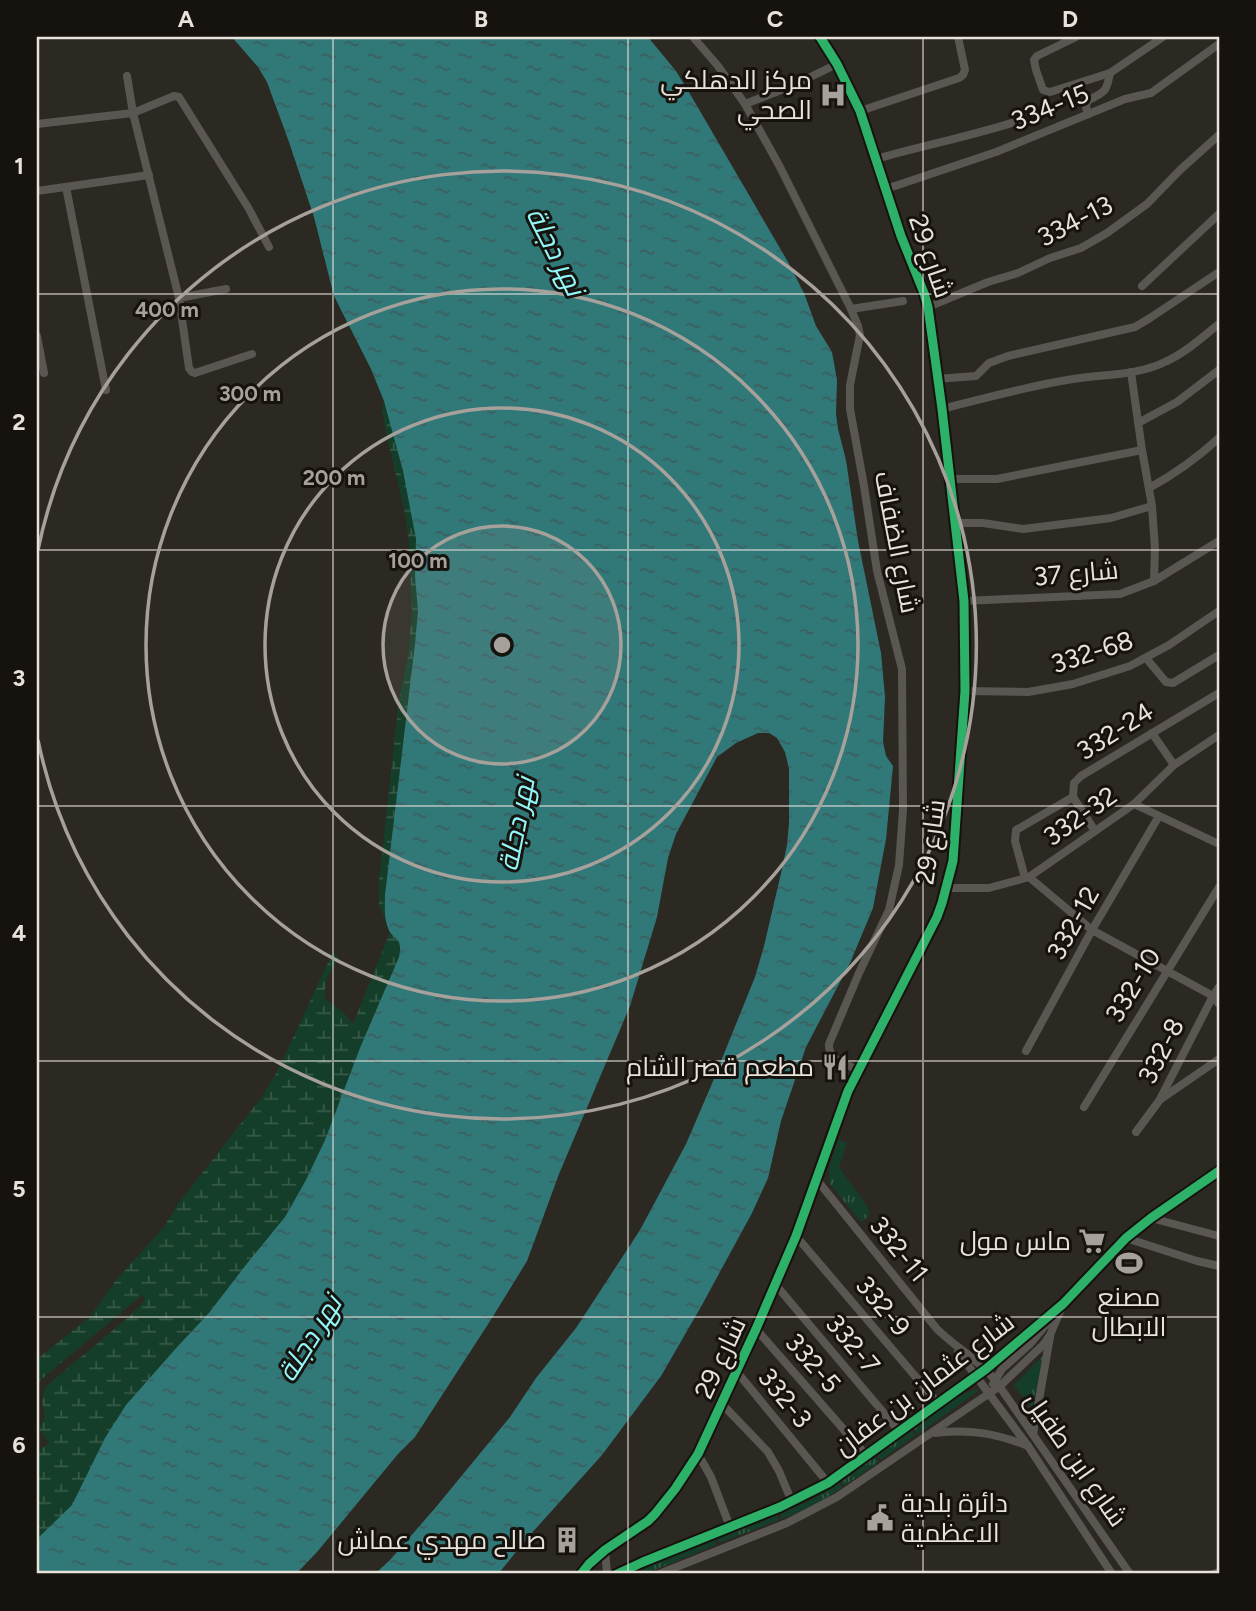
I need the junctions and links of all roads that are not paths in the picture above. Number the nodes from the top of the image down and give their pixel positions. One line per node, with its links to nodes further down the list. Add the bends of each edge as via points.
1 (692, 37): 10 (street, شارع الضفاف)
2 (820, 37): 7 (street, شارع 29)
3 (958, 37): 11 (street, via 963,75)
4 (1076, 37): 8 (street, via 1034,60 1043,90 1050,92)
5 (1163, 37): 8 (street)
6 (1219, 44): 13 (street, 334-15, via 1151,93)
7 (837, 64): 10 (street); 11 (street, شارع 29)
8 (1110, 73): 13 (street, via 1103,93 1087,100)
9 (127, 76): 12 (street)
10 (744, 104): 30 (street, شارع الضفاف)
11 (860, 111): 17 (street, شارع 29)
12 (133, 113): 15 (street); 18 (street); 23 (street, via 179,97)
13 (1089, 114): 20 (street, 334-15, via 996,152)
14 (1021, 120): 17 (street)
15 (37, 124)
16 (1219, 135): 29 (street, 334-13, via 1147,204 1107,233 1081,248)
17 (876, 159): 20 (street, شارع 29)
18 (149, 175): 19 (street); 27 (street)
19 (66, 187): 21 (street); 38 (street)
20 (886, 188): 29 (street, شارع 29)
21 (37, 191)
22 (1219, 214): 25 (street)
23 (268, 247)
24 (1219, 272): 37 (street, via 1135,327 1008,356 989,363 976,376)
25 (1142, 285)
26 (226, 289): 27 (street)
27 (179, 298): 33 (street, via 192,372)
28 (903, 301): 30 (street)
29 (928, 307): 37 (street, شارع 29)
30 (851, 309): 73 (street, شارع الضفاف, via 859,335 850,410 877,571 902,669 899,865 889,910 829,1044 831,1056)
31 (1219, 324): 35 (street, via 1166,363)
32 (37, 336): 36 (street)
33 (252, 354)
34 (1219, 370): 40 (street, via 1177,402)
35 (1131, 372): 39 (street, via 1073,379); 40 (street)
36 (44, 373)
37 (937, 379): 39 (street, شارع 29)
38 (106, 390)
39 (942, 409): 43 (street, شارع 29)
40 (1138, 423): 42 (street)
41 (1219, 438): 44 (street, via 1182,469)
42 (1142, 450): 43 (street, via 998,479); 44 (street)
43 (950, 479): 46 (street, شارع 29)
44 (1149, 488): 45 (street)
45 (1152, 506): 46 (street, via 1111,518 1023,529); 48 (street)
46 (955, 523): 49 (street, شارع 29)
47 (1219, 541): 48 (street, شارع 37)
48 (1154, 581): 49 (street, شارع 37, via 1121,594)
49 (964, 601): 53 (street, شارع 29)
50 (1219, 611): 52 (street, 332-68)
51 (1219, 655): 52 (street, via 1173,683 1166,682)
52 (1146, 658): 53 (street, 332-68, via 1073,684 1028,692)
53 (965, 691): 65 (street, شارع 29, via 956,834)
54 (1219, 693): 55 (street, 332-24)
55 (1152, 733): 57 (street); 58 (street, 332-24, via 1077,779)
56 (1219, 735): 57 (street, 332-32)
57 (1174, 765): 59 (street, 332-32)
58 (1073, 797): 61 (street); 63 (street, 332-24, via 1016,830)
59 (1134, 804): 60 (street); 61 (street, 332-32)
60 (1159, 816): 62 (street); 66 (street, 332-12)
61 (1095, 831): 63 (street, 332-32)
62 (1219, 844)
63 (1027, 878): 65 (street, 332-32, via 989,888); 66 (street)
64 (1219, 887): 67 (street, 332-10)
65 (946, 888): 73 (street, شارع 29, via 937,917)
66 (1092, 930): 67 (street); 71 (street, 332-12)
67 (1166, 971): 69 (street); 75 (street, 332-10)
68 (1219, 987): 69 (street, 332-8)
69 (1213, 996): 70 (street); 74 (street, 332-8)
70 (1219, 1004)
71 (1026, 1051)
72 (1219, 1059): 74 (street)
73 (858, 1070): 78 (street, شارع 29)
74 (1158, 1101): 76 (street, 332-8)
75 (1084, 1107)
76 (1136, 1132)
77 (1219, 1171): 79 (street, شارع عثمان بن عفان)
78 (817, 1180): 80 (street, شارع 29); 88 (street, 332-11)
79 (1151, 1218): 81 (street); 82 (street, شارع عثمان بن عفان)
80 (796, 1236): 84 (street, شارع 29); 94 (street, 332-9)
81 (1219, 1236)
82 (1126, 1238): 83 (street); 85 (street, شارع عثمان بن عفان)
83 (1219, 1266)
84 (775, 1284): 86 (street, شارع 29); 96 (street, 332-7)
85 (1063, 1304): 87 (street, شارع عثمان بن عفان); 89 (street, شارع عثمان بن عفان); 92 (street, via 1002,1369)
86 (757, 1329): 90 (street, شارع 29); 101 (street, 332-5)
87 (1050, 1335): 92 (street, شارع عثمان بن عفان, via 1037,1352); 98 (street)
88 (951, 1342): 89 (street, 332-11); 91 (street, 332-11)
89 (986, 1369): 91 (street, شارع عثمان بن عفان); 92 (street, شارع ابن طفيل)
90 (737, 1372): 95 (street, شارع 29); 102 (street, 332-3)
91 (976, 1376): 93 (street, شارع ابن طفيل); 94 (street, شارع عثمان بن عفان)
92 (997, 1383): 93 (street, شارع عثمان بن عفان); 98 (street, شارع ابن طفيل)
93 (990, 1393): 97 (street, شارع عثمان بن عفان); 99 (street, شارع ابن طفيل)
94 (938, 1403): 96 (street, شارع عثمان بن عفان)
95 (722, 1404): 100 (street, شارع 29); 103 (street, via 768,1452)
96 (899, 1432): 101 (street, شارع عثمان بن عفان)
97 (932, 1433): 99 (street, via 981,1432); 110 (street, شارع عثمان بن عفان, via 822,1507)
98 (1033, 1434): 112 (street, شارع ابن طفيل)
99 (1028, 1446): 111 (street, شارع ابن طفيل)
100 (698, 1454): 104 (street); 105 (street, شارع 29, via 655,1514)
101 (866, 1455): 102 (street, شارع عثمان بن عفان)
102 (828, 1483): 103 (street, شارع عثمان بن عفان)
103 (792, 1502): 104 (street, شارع عثمان بن عفان)
104 (730, 1527): 109 (street, شارع عثمان بن عفان)
105 (605, 1549): 107 (street, شارع 29); 108 (street)
106 (1219, 1572): 113 (street)
107 (581, 1574)
108 (607, 1574)
109 (617, 1574)
110 (659, 1574)
111 (1112, 1574)
112 (1130, 1574)
113 (1213, 1574)

